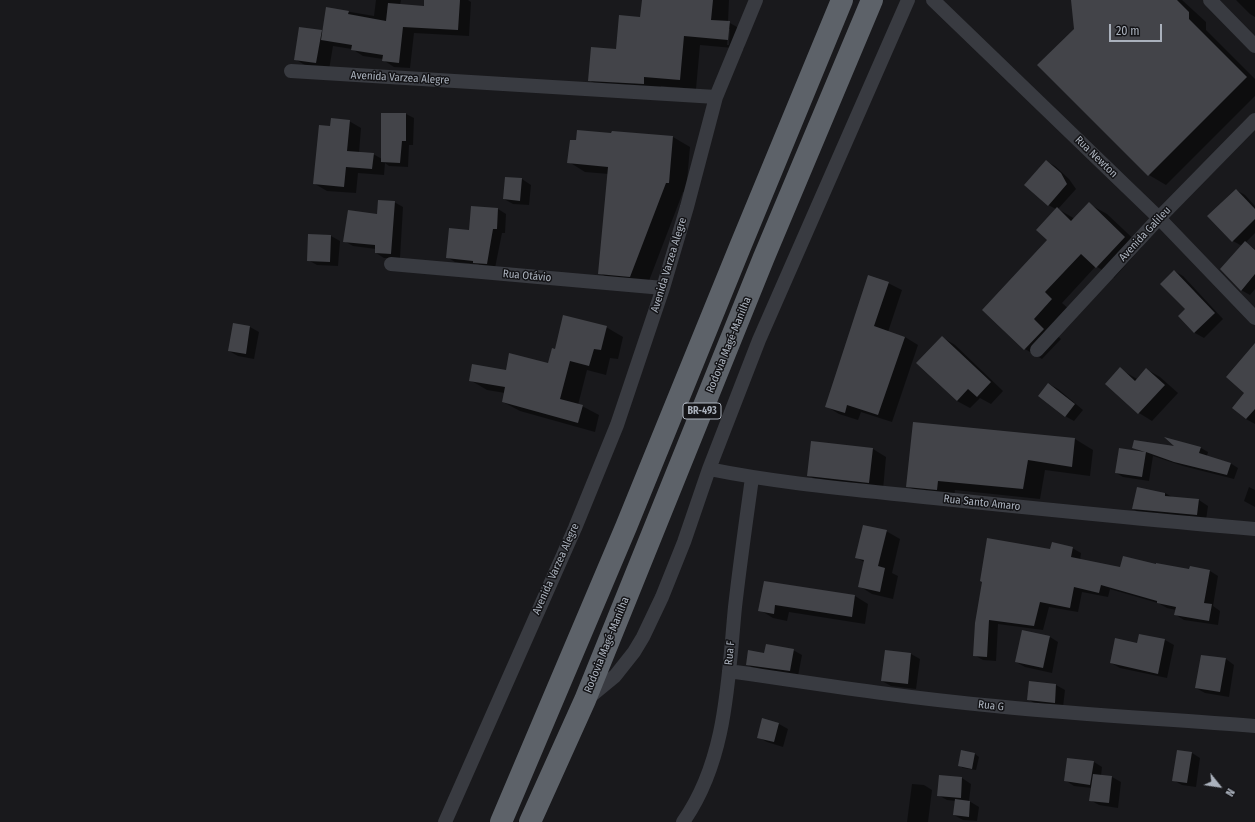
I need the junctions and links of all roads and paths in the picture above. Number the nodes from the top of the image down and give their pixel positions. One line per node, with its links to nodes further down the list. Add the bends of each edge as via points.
1 (756, 0): 9 (street)
2 (842, 0): 23 (highway, BR-493, via 626,527)
3 (872, 0): 20 (highway, Rodovia Magé-Manilha / BR-493, via 764,258)
4 (908, 0): 16 (street, via 762,333)
5 (933, 0): 11 (street, Rua Newton)
6 (1210, 0): 7 (street)
7 (1255, 46)
8 (291, 71): 9 (street, Avenida Varzea Alegre)
9 (716, 97): 13 (street, Avenida Varzea Alegre)
10 (1255, 120): 11 (street, Avenida Galileu)
11 (1159, 218): 14 (street, Rua Newton); 15 (street, Avenida Galileu)
12 (391, 264): 13 (street, Rua Otávio)
13 (663, 288): 22 (street, Avenida Varzea Alegre, via 614,432 575,528)
14 (1255, 318)
15 (1037, 350)
16 (709, 469): 17 (street, Rua Santo Amaro); 20 (street, via 684,542 644,637 615,676)
17 (752, 478): 18 (street, Rua Santo Amaro, via 1084,514); 19 (street, Rua F)
18 (1255, 529)
19 (728, 671): 21 (street, Rua G, via 885,694 993,706); 25 (street, Rua F, via 721,730 700,793)
20 (585, 700): 24 (highway, Rodovia Magé-Manilha / BR-493)
21 (1255, 726)
22 (445, 822)
23 (501, 822)
24 (530, 822)
25 (683, 822)

